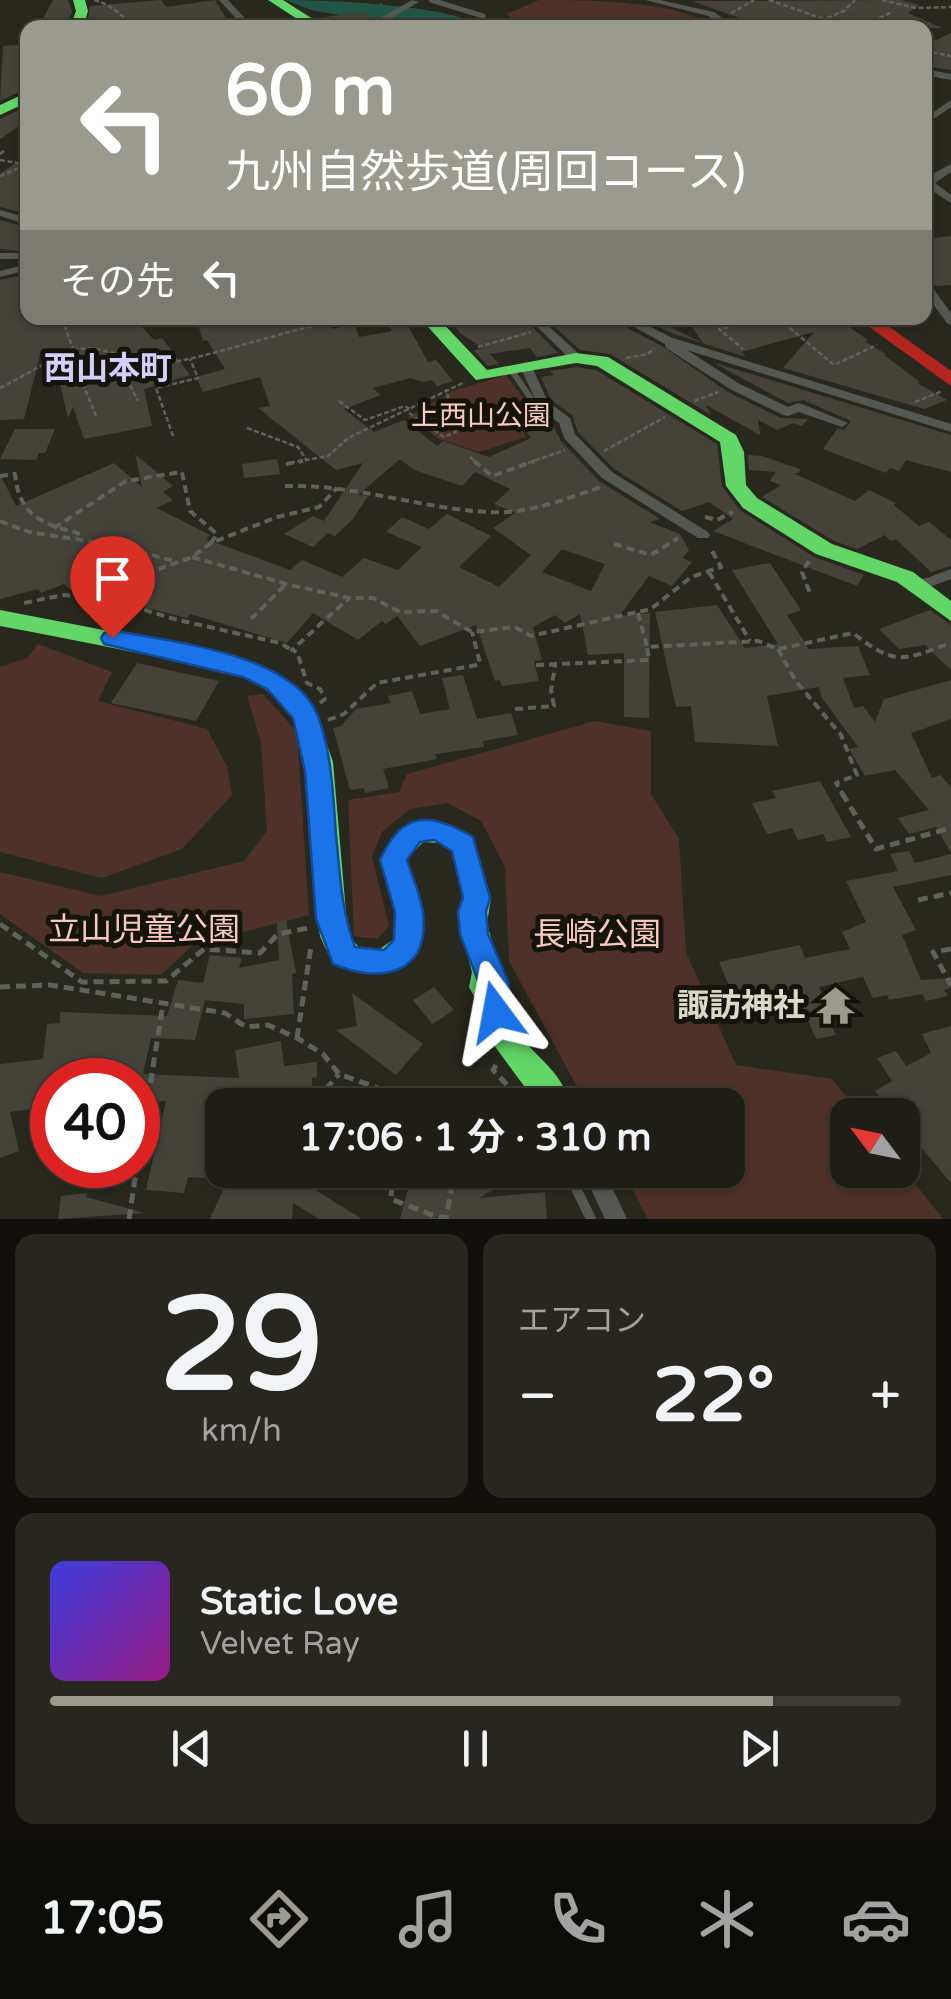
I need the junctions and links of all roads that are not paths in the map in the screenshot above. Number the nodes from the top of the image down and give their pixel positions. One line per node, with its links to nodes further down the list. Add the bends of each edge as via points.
1 (223, 0): 8 (street)
2 (262, 0): 9 (street)
3 (274, 0): 10 (street)
4 (431, 0): 7 (lane)
5 (649, 0): 12 (street)
6 (417, 1): 11 (street)
7 (483, 16)
8 (242, 20)
9 (293, 20)
10 (308, 20)
11 (383, 20)
12 (719, 20)
13 (932, 295): 14 (street)
14 (951, 321)
15 (436, 325): 22 (street, via 483,376)
16 (541, 325): 20 (street)
17 (638, 325): 19 (street)
18 (887, 328): 21 (street); 23 (street)
19 (669, 341): 25 (street, via 756,399); 26 (street)
20 (576, 358): 22 (street); 29 (street, via 602,361 728,439 739,494 750,502 824,549)
21 (951, 366)
22 (519, 369): 24 (lane); 27 (street, via 565,420 569,435 615,480)
23 (951, 380)
24 (541, 413)
25 (842, 423)
26 (951, 428)
27 (696, 532)
28 (951, 574): 29 (street)
29 (918, 586): 31 (street)
30 (7, 612): 32 (street, via 228,662 276,683 308,721 334,937 344,955 384,962 408,944 409,912 394,853 414,832 438,830 464,844 483,987)
31 (951, 613)
32 (545, 1088)
33 (585, 1188): 36 (lane)
34 (594, 1188): 35 (street)
35 (618, 1216)
36 (591, 1219)

